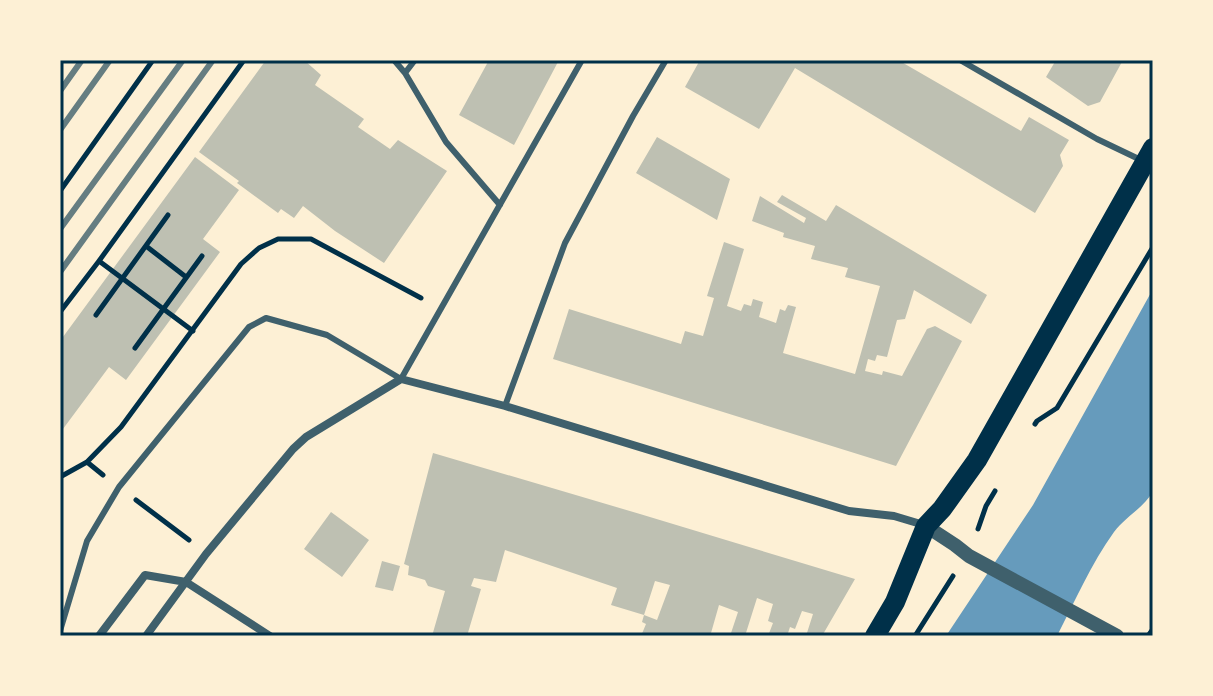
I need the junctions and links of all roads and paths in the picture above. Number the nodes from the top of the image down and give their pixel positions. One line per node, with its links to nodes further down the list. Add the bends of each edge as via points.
1 (153, 60): 10 (path)
2 (244, 60): 16 (path)
3 (394, 60): 8 (lane)
4 (415, 60): 8 (lane)
5 (582, 60): 11 (lane)
6 (666, 60): 25 (lane, via 565,243)
7 (960, 60): 9 (lane, via 1097,139)
8 (405, 73): 11 (lane, via 446,142)
9 (1149, 155): 30 (main road, via 977,460)
10 (60, 191)
11 (500, 205): 24 (lane)
12 (168, 215): 13 (path)
13 (146, 246): 17 (path); 18 (path)
14 (1153, 247): 26 (path, via 1057,408 1037,421)
15 (202, 256): 17 (path)
16 (99, 261): 18 (path); 20 (path)
17 (186, 277): 19 (path)
18 (123, 278): 19 (path); 21 (path)
19 (163, 308): 22 (path); 23 (path)
20 (60, 312)
21 (96, 315)
22 (193, 331)
23 (135, 348)
24 (401, 379): 25 (street); 29 (lane, via 327,335 266,318 249,327); 31 (street, via 306,437)
25 (505, 406): 30 (street, via 849,511)
26 (1029, 434)
27 (60, 477): 29 (path, via 87,462)
28 (999, 485): 32 (path)
29 (119, 487): 31 (path); 35 (lane, via 87,541)
30 (926, 526): 32 (street); 39 (main road)
31 (206, 554): 33 (street)
32 (969, 556): 40 (path); 41 (street)
33 (186, 582): 36 (street, via 145,575); 37 (street); 38 (street)
34 (1153, 629): 42 (path)
35 (60, 631)
36 (99, 636)
37 (146, 636)
38 (270, 636)
39 (875, 636)
40 (915, 636)
41 (1117, 636)
42 (1148, 636)

